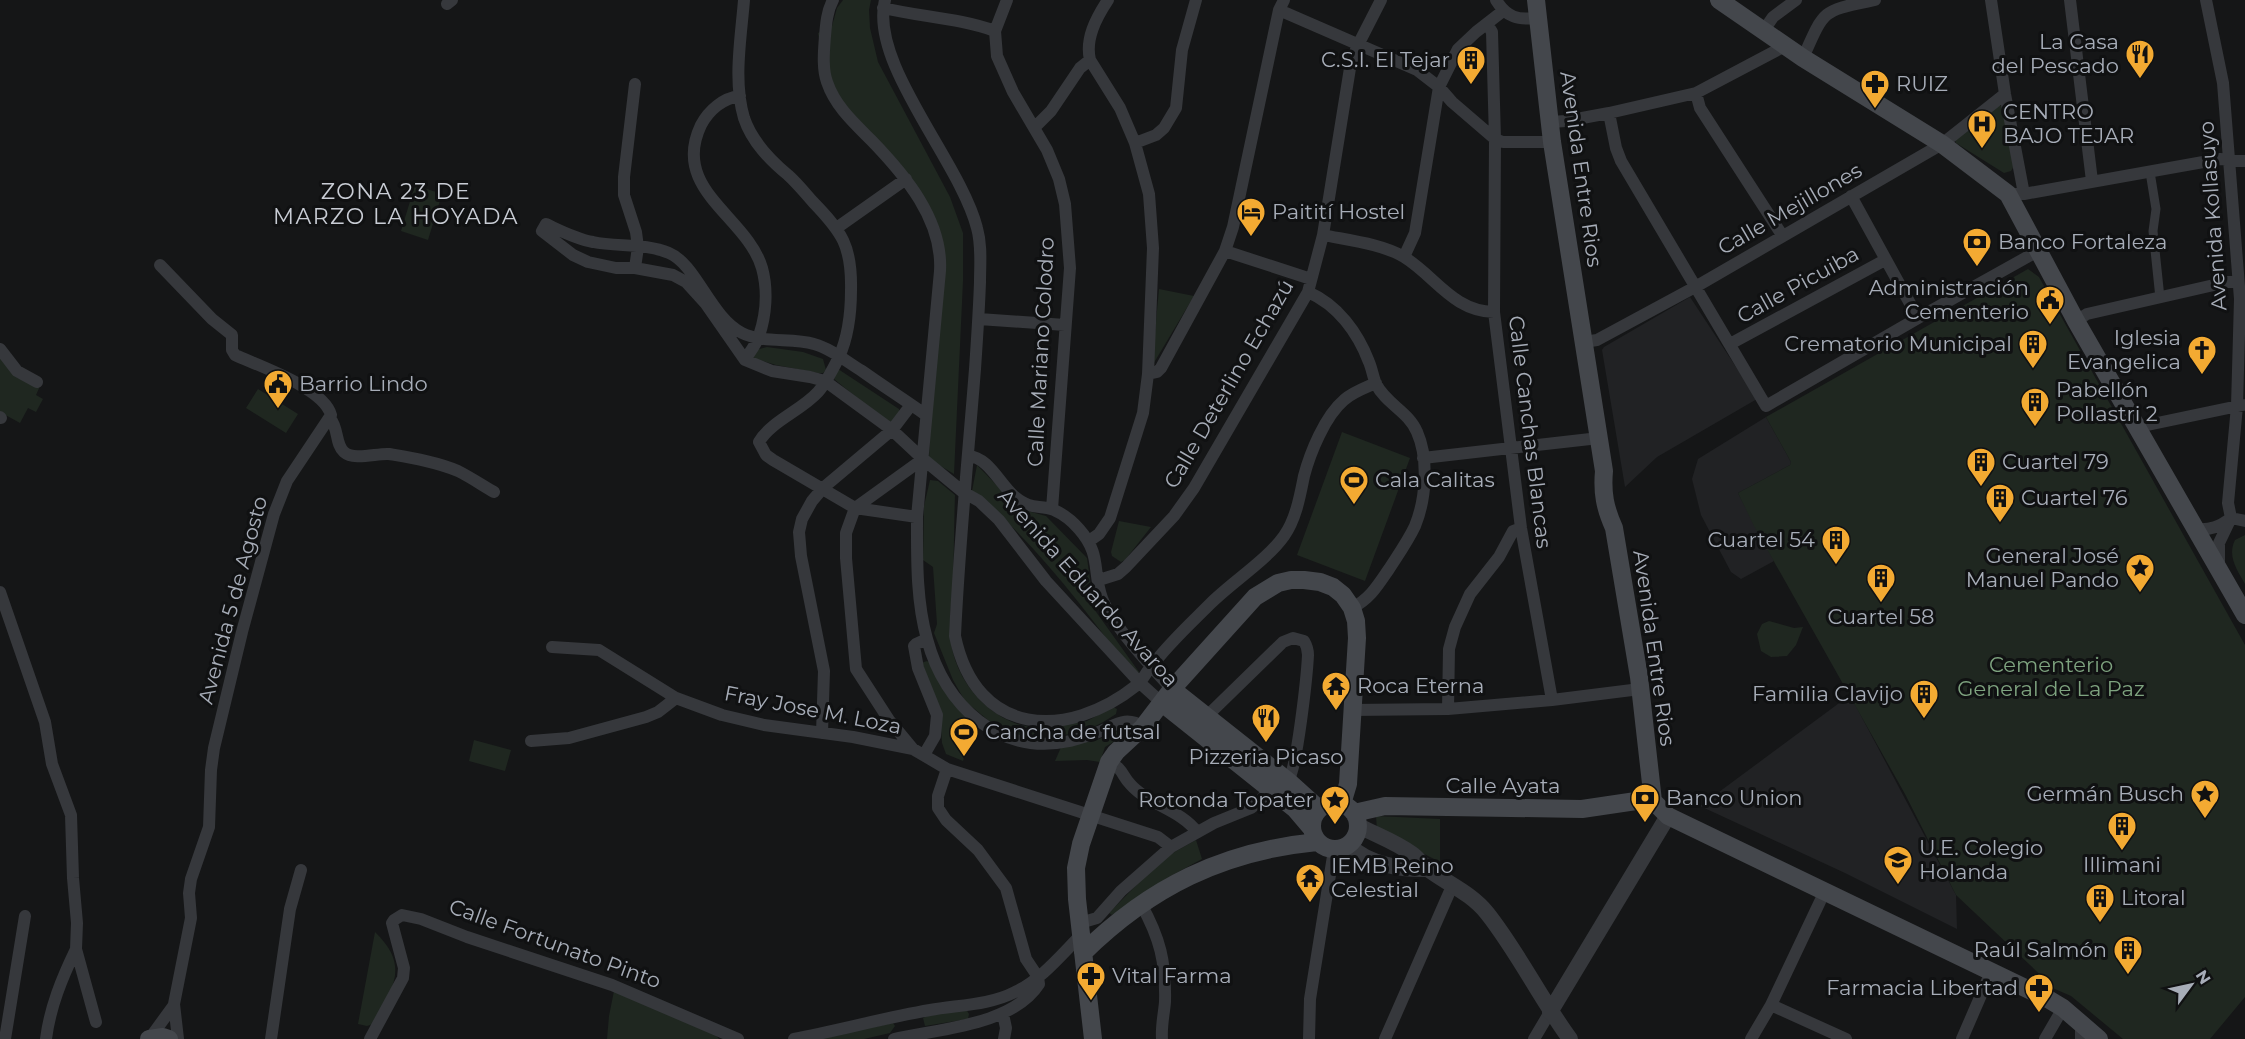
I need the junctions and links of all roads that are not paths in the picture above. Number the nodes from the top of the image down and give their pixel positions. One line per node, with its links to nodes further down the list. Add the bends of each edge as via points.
1 (744, 0): 29 (street)
2 (832, 0): 40 (street, via 824,43 827,82 838,104)
3 (1007, 0): 20 (street)
4 (1108, 0): 24 (street, via 1095,22 1089,44)
5 (1196, 0): 35 (street, via 1182,51 1176,108 1156,135)
6 (1381, 0): 21 (street, Calle Deterlino Echazú)
7 (1496, 0): 17 (street)
8 (1719, 0): 19 (main road)
9 (1796, 0): 19 (street, via 1773,17)
10 (1875, 0): 23 (street, via 1834,8 1820,20)
11 (1991, 0): 28 (street)
12 (2070, 0): 41 (street)
13 (2206, 0): 37 (street, Avenida Kollasuyo, via 2223,83)
14 (884, 4): 20 (street, via 905,13); 62 (street, via 885,37 897,71 962,189 978,230)
15 (1281, 5): 21 (street); 48 (street)
16 (1537, 9): 17 (street, via 1525,19); 31 (main road, Avenida Entre Rios)
17 (1503, 11): 18 (street)
18 (1488, 24): 26 (street, via 1458,49); 33 (street, Calle Canchas Blancas, via 1492,32)
19 (1764, 30): 22 (main road)
20 (995, 31): 32 (street, Calle Mariano Colodro, via 1003,72)
21 (1358, 45): 26 (street, via 1417,70); 45 (street, Calle Deterlino Echazú)
22 (1785, 46): 23 (main road); 27 (street)
23 (1803, 58): 36 (main road)
24 (1090, 60): 32 (street); 35 (street, via 1115,99)
25 (635, 84): 47 (street, via 624,195)
26 (1439, 87): 33 (street); 50 (street, via 1415,233)
27 (1696, 93): 30 (street); 46 (street, via 1700,108)
28 (2005, 94): 36 (street, Calle Mejillones); 42 (street)
29 (740, 96): 44 (street, via 745,119 760,146); 65 (street, via 721,102 703,122 694,157 707,192 745,238 762,267 766,297)
30 (1609, 113): 31 (street); 56 (street, via 1621,161)
31 (1550, 122): 34 (main road, Avenida Entre Rios)
32 (1035, 127): 64 (street, Calle Mariano Colodro, via 1059,180 1065,204 1070,268)
33 (1495, 139): 34 (street); 60 (street, Calle Canchas Blancas)
34 (1552, 142): 66 (main road, Avenida Entre Rios)
35 (1135, 143): 71 (street, via 1152,221)
36 (1942, 144): 42 (main road); 43 (street, Calle Mejillones)
37 (2230, 159): 38 (street); 39 (street); 55 (street, Avenida Kollasuyo)
38 (2245, 160)
39 (2147, 172): 41 (street); 58 (street, via 2156,209 2153,231)
40 (906, 179): 44 (street); 77 (street, via 934,232 940,258)
41 (2092, 181): 42 (street)
42 (2016, 194): 49 (main road)
43 (1851, 196): 46 (street, Calle Mejillones); 51 (street)
44 (838, 227): 69 (street, via 848,255 851,286 848,325)
45 (1323, 235): 50 (street, via 1375,246); 54 (street, Calle Deterlino Echazú)
46 (1782, 235): 56 (street, Calle Mejillones)
47 (638, 247): 53 (street); 53 (street, via 593,242 546,224 542,231 588,262); 65 (street, via 664,251 680,260 732,327)
48 (1225, 251): 54 (street); 71 (street, via 1161,368)
49 (2038, 251): 61 (street); 63 (main road)
50 (1404, 257): 60 (street, via 1461,304)
51 (1885, 260): 61 (street); 67 (street, Calle Picuiba)
52 (160, 265): 78 (street, via 232,335 235,355 320,398 330,410)
53 (635, 268): 70 (street, via 673,275 686,282)
54 (1311, 279): 57 (street, Calle Deterlino Echazú)
55 (2238, 282): 58 (street); 59 (street, Avenida Kollasuyo)
56 (1697, 286): 66 (street, Calle Mejillones, via 1597,340); 67 (street)
57 (1308, 292): 74 (street, via 1329,304 1353,331); 98 (street, Calle Deterlino Echazú, via 1174,516 1126,567)
58 (2160, 298): 63 (street, via 2087,314)
59 (2242, 298): 76 (street, Avenida Kollasuyo)
60 (1494, 312): 82 (street, Calle Canchas Blancas)
61 (1918, 318): 67 (street, via 1766,406)
62 (979, 319): 64 (street); 83 (street)
63 (2076, 321): 79 (main road)
64 (1065, 325): 90 (street, Calle Mariano Colodro)
65 (758, 338): 69 (street, via 799,340); 70 (street)
66 (1584, 342): 81 (main road, Avenida Entre Rios)
67 (1730, 344)
68 (0, 349): 73 (street, via 17,371)
69 (839, 356): 72 (street); 75 (street)
70 (745, 360): 72 (street, Avenida Eduardo Avaroa, via 772,371)
71 (1148, 374): 96 (street, via 1143,413 1110,518)
72 (825, 381): 80 (street, Avenida Eduardo Avaroa); 86 (street, via 759,442 766,455)
73 (37, 382)
74 (1376, 383): 84 (street, via 1417,430); 104 (street, via 1338,406 1318,438 1284,536 1210,603)
75 (911, 405): 77 (street); 80 (street)
76 (2241, 405): 79 (street); 92 (street, Avenida Kollasuyo, via 2228,503)
77 (926, 415): 85 (street)
78 (330, 418): 87 (street, via 339,444 351,456 386,454 435,464 458,471); 143 (street, Avenida 5 de Agosto, via 287,481 274,514 242,632 214,748 209,827 191,879 191,918)
79 (2138, 427): 95 (main road)
80 (892, 430): 85 (street, Avenida Eduardo Avaroa); 86 (street)
81 (1599, 438): 82 (street); 106 (main road, Avenida Entre Rios, via 1604,471 1602,490 1614,528)
82 (1512, 448): 84 (street); 94 (street, Calle Canchas Blancas)
83 (968, 456): 88 (street); 90 (street, Avenida Eduardo Avaroa, via 981,460 1025,504)
84 (1423, 458): 100 (street, via 1421,506 1415,525 1369,597)
85 (923, 459): 88 (street, Avenida Eduardo Avaroa); 89 (street); 91 (street)
86 (823, 488): 89 (street); 115 (street, via 806,510 799,532 824,671)
87 (494, 492)
88 (963, 492): 105 (street, Avenida Eduardo Avaroa, via 980,501 999,520); 113 (street, via 955,636 959,654 975,685 1001,709 1017,717)
89 (855, 508): 91 (street); 118 (street, via 846,533 846,558 856,669 889,720)
90 (1052, 509): 96 (street, Avenida Eduardo Avaroa)
91 (917, 517): 102 (street, via 918,576)
92 (2231, 518): 93 (street); 95 (street, via 2218,527); 97 (street, Avenida Kollasuyo, via 2219,543)
93 (2245, 521)
94 (1521, 528): 109 (street, Calle Canchas Blancas); 110 (street, via 1513,531 1462,609 1449,649)
95 (2196, 529): 97 (main road)
96 (1089, 541): 98 (street, Avenida Eduardo Avaroa)
97 (2218, 572): 101 (main road)
98 (1099, 580): 104 (street, Avenida Eduardo Avaroa, via 1109,610)
99 (0, 592): 139 (street, via 45,722 52,764 71,815)
100 (1352, 608): 107 (main road, via 1344,595 1320,582 1278,583 1255,597); 111 (main road, via 1357,638)
101 (2245, 615)
102 (927, 639): 117 (street, via 945,680 974,717 1006,738); 118 (street, via 914,646 938,725 935,736)
103 (552, 647): 108 (street, Fray Jose M. Loza, via 599,650)
104 (1151, 666): 105 (street); 107 (street, Avenida Eduardo Avaroa)
105 (1140, 683): 107 (street, Avenida Eduardo Avaroa); 113 (street, via 1092,712)
106 (1640, 689): 109 (street); 123 (main road, Avenida Entre Rios)
107 (1167, 696): 112 (main road, Avenida Eduardo Avaroa); 114 (main road); 122 (main road, Avenida Eduardo Avaroa)
108 (676, 698): 115 (street, Fray Jose M. Loza, via 722,715); 116 (street, via 646,717 569,738)
109 (1552, 700): 110 (street)
110 (1448, 709): 111 (street)
111 (1351, 710): 125 (main road, via 1348,784)
112 (1207, 716): 121 (main road, Avenida Eduardo Avaroa); 121 (street, via 1283,642 1293,638 1304,641 1308,653 1302,709)
113 (1048, 722): 117 (street)
114 (1143, 727): 117 (street, via 1126,721 1087,736); 119 (main road)
115 (822, 733): 118 (street, Fray Jose M. Loza, via 878,741)
116 (531, 741)
117 (1049, 744)
118 (918, 752): 120 (street, Fray Jose M. Loza)
119 (1109, 762): 126 (main road); 128 (street, via 1120,767 1131,785)
120 (947, 769): 126 (street, Fray Jose M. Loza); 141 (street, via 938,808 978,850 1006,888 1026,959)
121 (1288, 781): 124 (main road, Avenida Eduardo Avaroa)
122 (1270, 788): 128 (street, via 1251,807); 129 (main road, Avenida Eduardo Avaroa, via 1303,816)
123 (1653, 801): 125 (main road, Calle Ayata, via 1582,809 1385,806); 127 (main road)
124 (1319, 810): 125 (main road, via 1329,804); 129 (main road, via 1313,818)
125 (1352, 814): 131 (main road, via 1357,835); 132 (street)
126 (1090, 815): 130 (street, Fray Jose M. Loza, via 1158,837); 138 (main road, via 1076,868)
127 (1668, 816): 135 (main road); 146 (street)
128 (1197, 832): 130 (street)
129 (1314, 835): 131 (main road, via 1325,848); 136 (main road, via 1204,869)
130 (1171, 847): 138 (street, via 1121,891)
131 (1342, 848): 132 (street, via 1411,870); 168 (street, via 1310,999)
132 (1427, 868): 134 (street)
133 (301, 870): 160 (street, via 290,909)
134 (1453, 884): 146 (street, via 1496,925); 169 (street)
135 (1825, 891): 140 (main road); 144 (street)
136 (1141, 904): 138 (main road, via 1104,933); 167 (street, via 1155,929 1162,953)
137 (25, 916): 156 (street)
138 (1081, 937): 141 (street); 166 (main road)
139 (76, 949): 150 (street); 157 (street, via 63,976)
140 (1991, 972): 145 (main road); 174 (street)
141 (1038, 977): 142 (street, via 1012,994); 148 (street, via 1039,984 1030,996)
142 (977, 1003): 147 (street); 149 (street)
143 (174, 1004): 154 (street, Avenida 5 de Agosto); 159 (street, Avenida 5 de Agosto)
144 (1771, 1005): 172 (street); 173 (street)
145 (2063, 1008): 151 (main road); 175 (street)
146 (1550, 1012): 170 (street); 171 (street)
147 (912, 1013): 152 (street); 155 (street)
148 (1003, 1014): 149 (street); 165 (street)
149 (980, 1020): 152 (street)
150 (96, 1022)
151 (2083, 1032): 176 (main road)
152 (917, 1034): 164 (street)
153 (723, 1036): 161 (street, Calle Fortunato Pinto, via 612,985 402,915 392,923 404,968 402,978); 162 (street, Calle Fortunato Pinto)
154 (149, 1038): 158 (main road)
155 (808, 1038): 163 (street)
156 (5, 1039)
157 (46, 1039)
158 (169, 1039)
159 (178, 1039)
160 (271, 1039)
161 (370, 1039)
162 (738, 1039)
163 (794, 1039)
164 (894, 1039)
165 (1004, 1039)
166 (1094, 1039)
167 (1162, 1039)
168 (1309, 1039)
169 (1385, 1039)
170 (1534, 1039)
171 (1570, 1039)
172 (1751, 1039)
173 (1846, 1039)
174 (1962, 1039)
175 (2045, 1039)
176 (2099, 1039)

